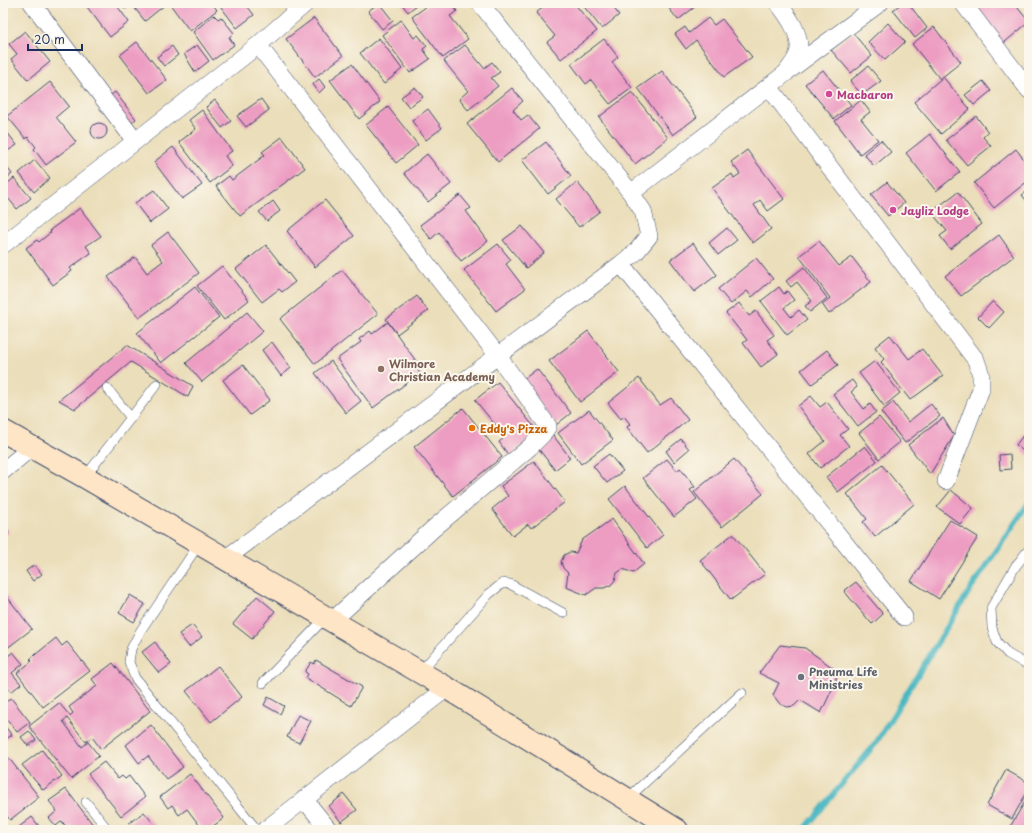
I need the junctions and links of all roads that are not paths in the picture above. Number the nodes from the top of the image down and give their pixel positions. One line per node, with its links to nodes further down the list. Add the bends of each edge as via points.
1 (32, 3): 11 (street)
2 (306, 3): 7 (street)
3 (480, 3): 12 (street)
4 (778, 3): 8 (street, via 789,18 798,39 798,54)
5 (880, 3): 8 (street)
6 (963, 3): 10 (street)
7 (258, 45): 11 (street); 15 (street)
8 (786, 73): 9 (street)
9 (769, 87): 12 (street); 23 (street, via 976,360 981,375 981,389)
10 (1029, 90)
11 (135, 141): 13 (street)
12 (631, 193): 14 (street, via 643,211 649,236 636,252)
13 (3, 245)
14 (621, 264): 15 (street); 28 (street)
15 (498, 356): 26 (street); 29 (street, via 548,426 543,434)
16 (157, 384): 18 (lane)
17 (108, 388): 18 (lane)
18 (131, 418): 22 (lane)
19 (3, 431): 20 (street)
20 (32, 447): 21 (street); 22 (street)
21 (3, 471)
22 (85, 477): 24 (street)
23 (946, 481)
24 (199, 544): 26 (street); 39 (lane, via 141,630 131,648 129,662 135,678)
25 (1029, 549): 30 (lane, via 1015,566 991,608 992,628 997,642 1008,654)
26 (225, 559): 29 (street)
27 (563, 613): 31 (lane, via 510,584 503,583 489,594)
28 (904, 617)
29 (329, 619): 31 (street); 32 (lane)
30 (1029, 666)
31 (420, 672): 33 (street)
32 (263, 683)
33 (447, 688): 35 (street); 36 (street)
34 (742, 693): 36 (lane)
35 (304, 799): 40 (street); 41 (street)
36 (627, 799): 42 (street)
37 (86, 802): 38 (lane)
38 (108, 830)
39 (258, 830)
40 (266, 830)
41 (329, 830)
42 (676, 830)

